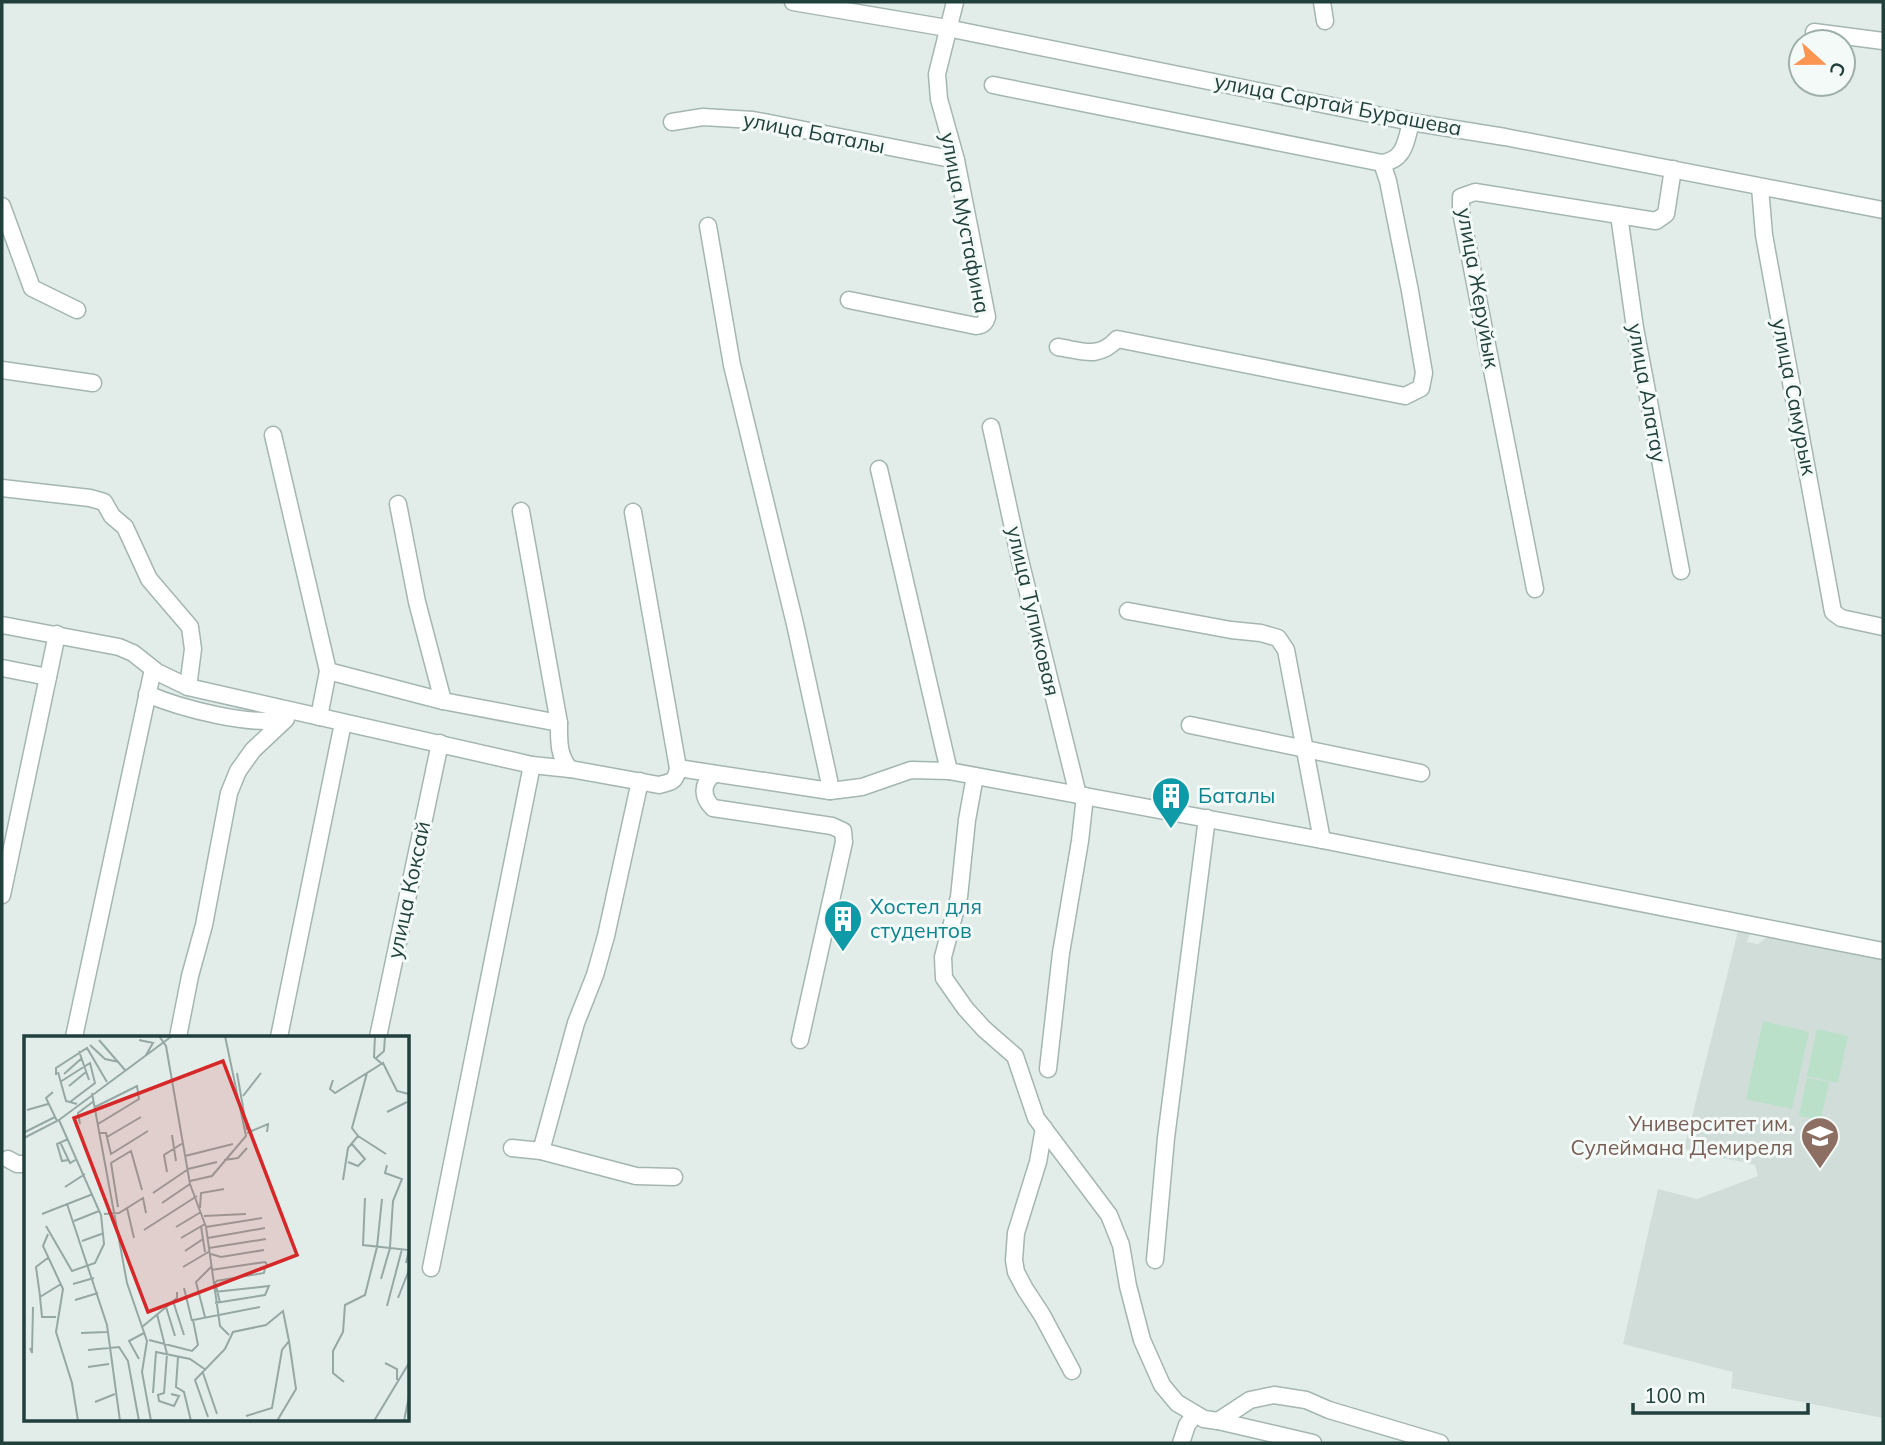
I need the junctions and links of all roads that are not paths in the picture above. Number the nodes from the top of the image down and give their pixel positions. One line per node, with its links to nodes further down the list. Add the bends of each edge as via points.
1 (793, 2): 5 (street, улица Сартай Бурашева)
2 (955, 2): 5 (street, улица Мустафина)
3 (1322, 2): 4 (street)
4 (1325, 22)
5 (947, 28): 10 (street, улица Сартай Бурашева); 11 (street, улица Мустафина, via 937,74)
6 (1857, 38): 7 (street)
7 (1883, 41)
8 (993, 85): 12 (street)
9 (672, 122): 11 (street, улица Баталы, via 703,117 753,120)
10 (1411, 122): 12 (street, via 1399,157); 13 (street, улица Сартай Бурашева)
11 (956, 160): 20 (street, улица Мустафина, via 986,321 976,326)
12 (1382, 163): 22 (street, via 1424,373 1421,388 1413,393 1405,396 1117,339 1107,350 1094,353)
13 (1673, 169): 14 (street, улица Сартай Бурашева); 17 (street, улица Жеруйык, via 1666,214 1660,220)
14 (1759, 187): 16 (street, улица Сартай Бурашева); 36 (street, улица Самурык, via 1766,249 1832,607 1841,618)
15 (2, 206): 19 (street)
16 (1883, 210)
17 (1619, 215): 32 (street, улица Алатау, via 1642,368); 33 (street, улица Жеруйык, via 1475,192 1461,197)
18 (708, 226): 60 (street, via 732,365)
19 (8, 242): 21 (street, via 32,288)
20 (849, 300)
21 (77, 310)
22 (1058, 347)
23 (2, 370): 24 (street)
24 (93, 383)
25 (991, 427): 61 (street, улица Тупиковая, via 1020,560)
26 (274, 435): 40 (street)
27 (878, 469): 55 (street)
28 (2, 488): 42 (street, via 104,502 125,527 149,579 190,627 193,649)
29 (398, 504): 44 (street)
30 (521, 511): 48 (street)
31 (633, 512): 53 (street)
32 (1681, 571)
33 (1535, 589)
34 (1128, 611): 51 (street, via 1278,638 1286,650)
35 (2, 625): 37 (street)
36 (1883, 627)
37 (57, 634): 39 (street, via 119,647); 41 (street)
38 (2, 668): 41 (street)
39 (153, 669): 42 (street); 43 (street)
40 (328, 671): 44 (street); 46 (street)
41 (47, 677): 64 (street)
42 (188, 687): 45 (street)
43 (147, 694): 45 (street, via 210,713 269,723); 66 (street)
44 (443, 701): 48 (street)
45 (291, 715): 46 (street); 67 (street, via 253,750 229,793)
46 (319, 717): 47 (street)
47 (343, 723): 50 (street); 68 (street)
48 (559, 723): 54 (street, via 559,748)
49 (1190, 725): 51 (street)
50 (440, 743): 52 (street); 69 (street, улица Коксай)
51 (1306, 748): 56 (street); 63 (street)
52 (532, 765): 54 (street); 79 (street)
53 (678, 768): 57 (street); 59 (street, via 672,782)
54 (570, 769): 59 (street)
55 (949, 771): 58 (street); 60 (street, via 911,770 873,784)
56 (1421, 773)
57 (714, 774): 60 (street); 70 (street, via 703,790 713,808 842,831 844,842)
58 (975, 776): 61 (street); 72 (street, via 959,897 943,957 944,978 984,1029 1015,1056 1036,1118)
59 (640, 781): 74 (street, via 606,936 576,1023)
60 (830, 792)
61 (1082, 795): 62 (street); 71 (street, via 1080,841)
62 (1207, 818): 63 (street); 78 (street)
63 (1322, 840): 65 (street)
64 (3, 887)
65 (1883, 951)
66 (74, 1036)
67 (178, 1036)
68 (279, 1036)
69 (378, 1036)
70 (800, 1040)
71 (1048, 1069)
72 (1044, 1128): 80 (street, via 1016,1233 1014,1260 1016,1272); 81 (street, via 1109,1215 1121,1245 1142,1340 1162,1385 1177,1403)
73 (512, 1148): 74 (street)
74 (541, 1151): 77 (street, via 636,1176)
75 (8, 1159): 76 (street)
76 (24, 1164)
77 (674, 1177)
78 (1155, 1260)
79 (431, 1268)
80 (1072, 1371)
81 (1195, 1414): 82 (street); 83 (street)
82 (1217, 1421): 84 (street); 85 (street, via 1250,1400 1274,1395 1306,1400)
83 (1181, 1443)
84 (1312, 1443)
85 (1440, 1443)

